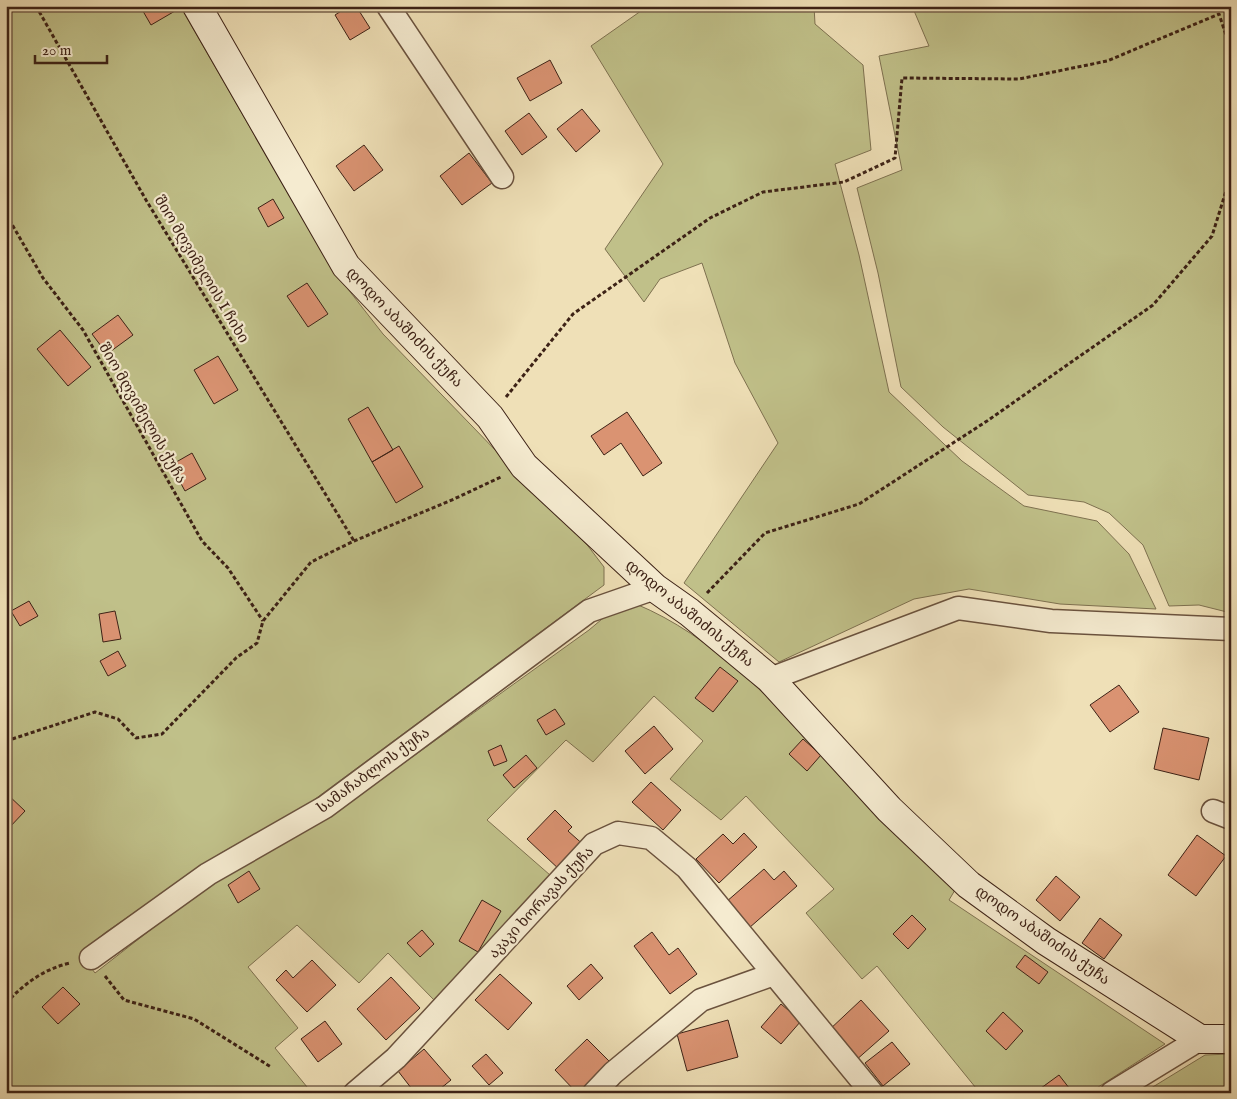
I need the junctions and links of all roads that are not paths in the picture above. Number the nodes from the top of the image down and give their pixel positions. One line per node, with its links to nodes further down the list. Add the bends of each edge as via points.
1 (197, 6): 4 (street, დოდო აბაშიძის ქუჩა, via 346,266 490,417 524,466)
2 (388, 6): 3 (street)
3 (502, 177)
4 (655, 588): 6 (street, დოდო აბაშიძის ქუჩა, via 690,612); 7 (street, სამაჩაბლოს ქუჩა, via 589,610 325,807 208,874)
5 (1231, 629): 6 (street, via 1051,621 958,608)
6 (770, 679): 9 (street, დოდო აბაშიძის ქუჩა, via 889,809 969,884 1046,941)
7 (91, 958)
8 (774, 974): 11 (street, აკაკი ხორავას ქუჩა, via 687,868 651,838 618,834 594,844 396,1058); 12 (street, via 701,1000 612,1073); 13 (street, აკაკი ხორავას ქუჩა)
9 (1200, 1039): 10 (street); 14 (street)
10 (1231, 1039)
11 (355, 1093)
12 (594, 1093)
13 (872, 1093)
14 (1112, 1093)

